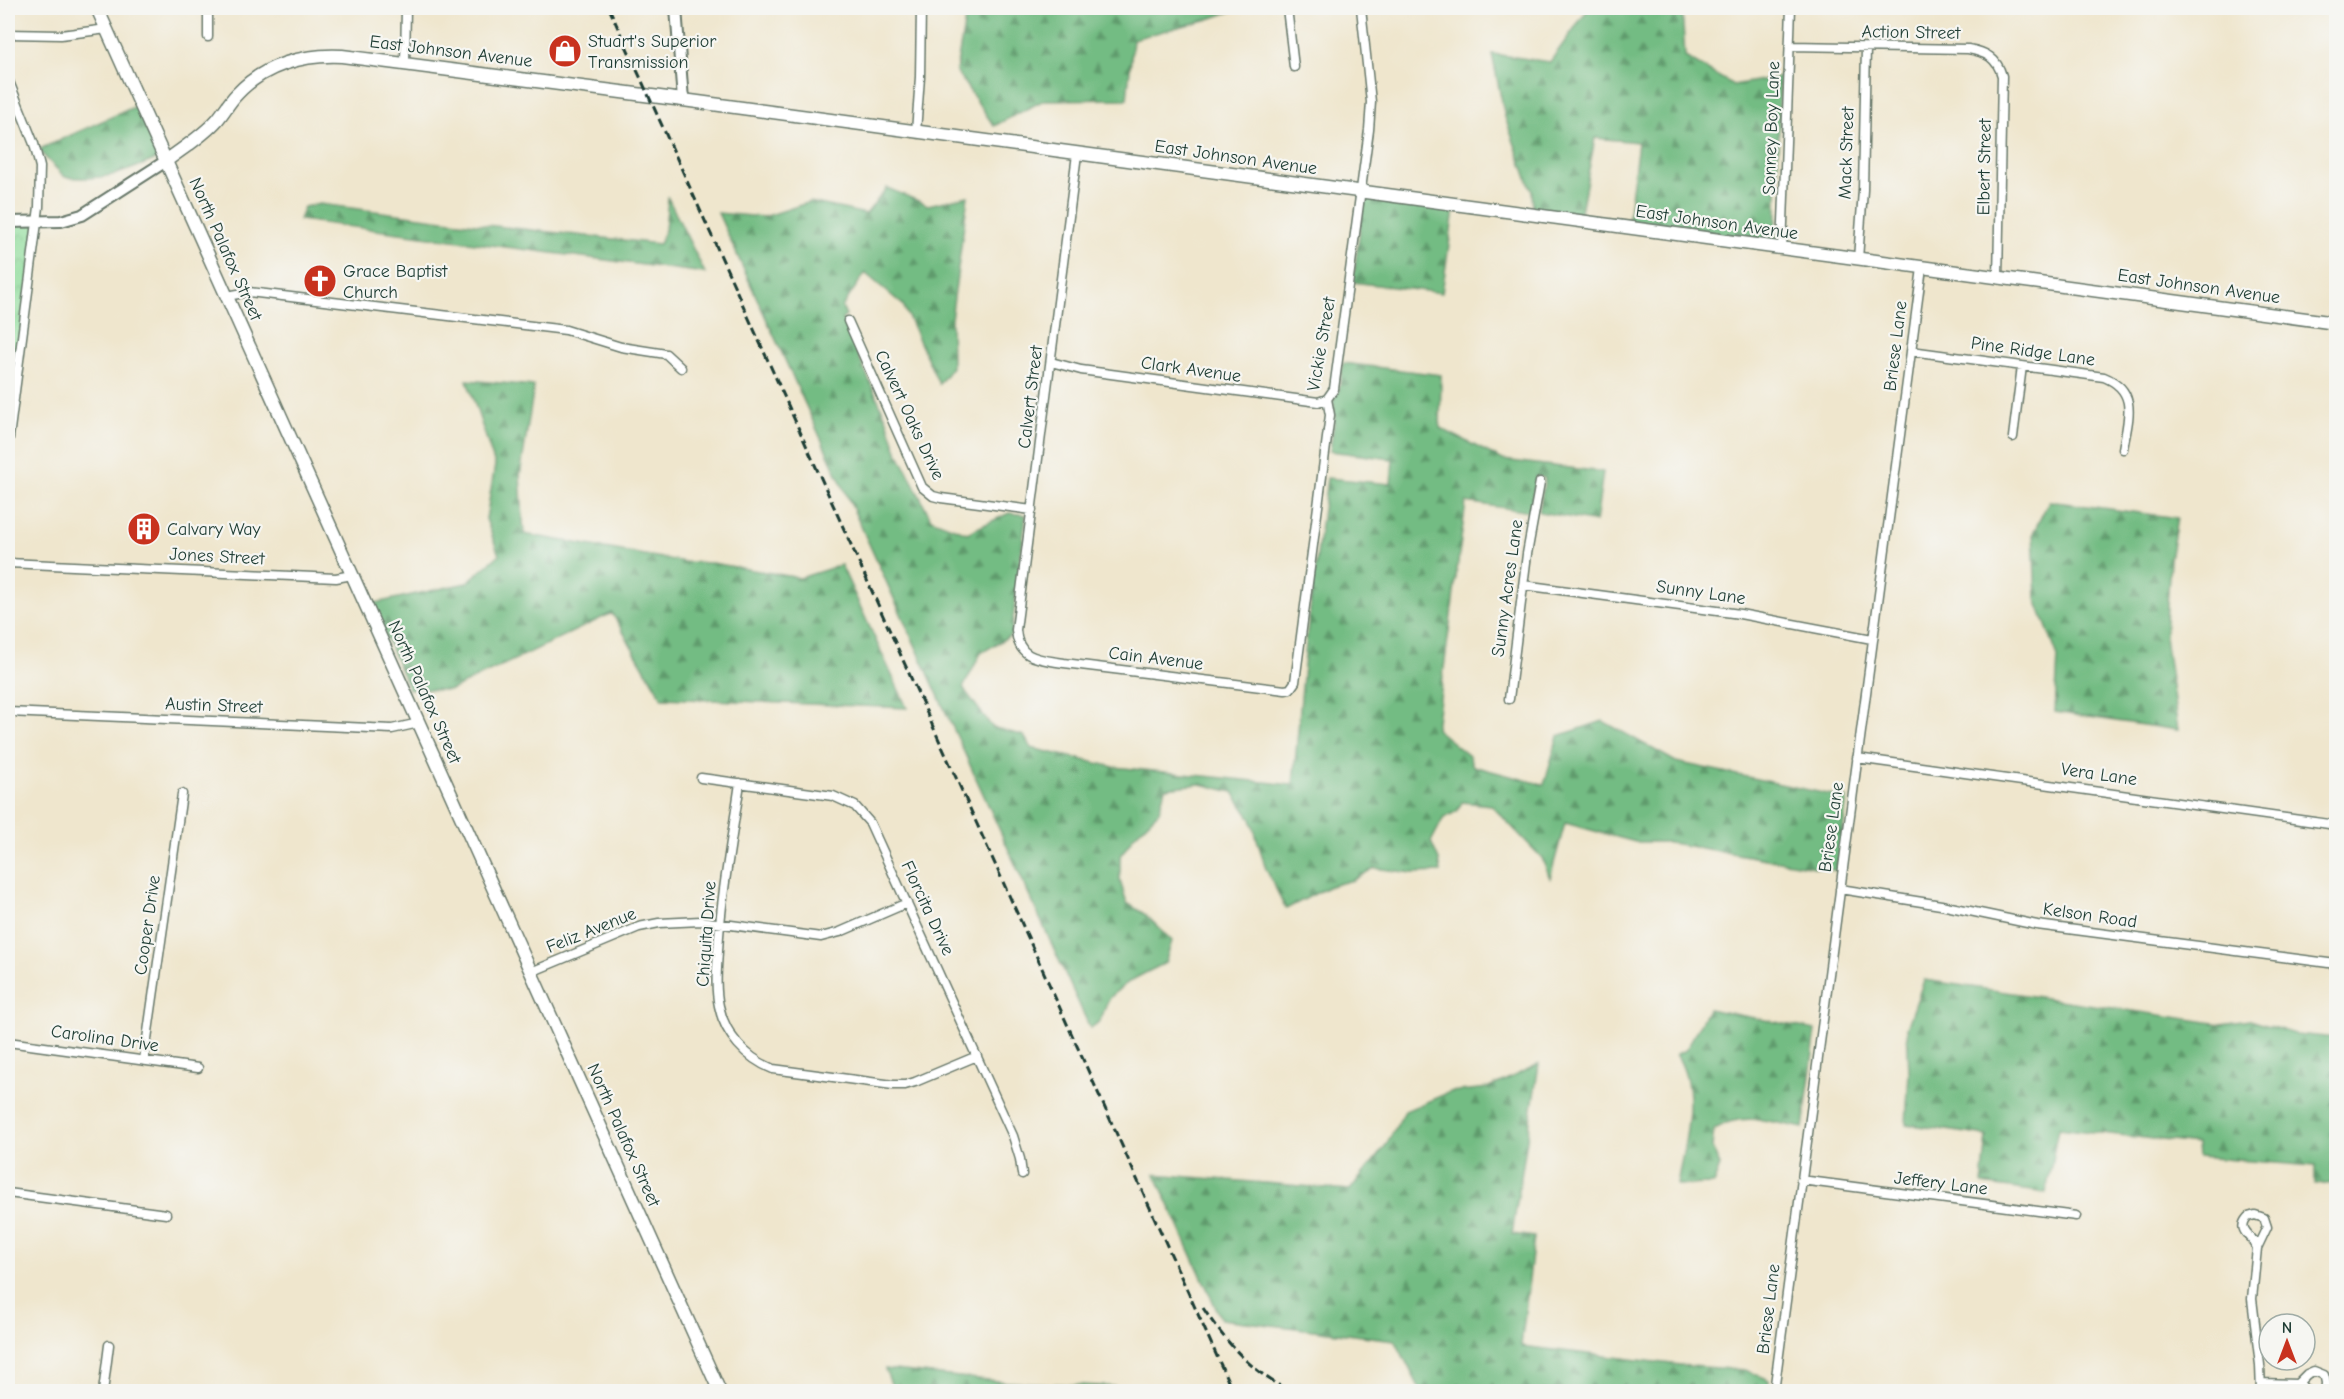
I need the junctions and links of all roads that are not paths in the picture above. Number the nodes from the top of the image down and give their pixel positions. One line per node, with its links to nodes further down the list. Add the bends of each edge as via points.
1 (97, 8): 9 (main road, North Palafox Street)
2 (208, 8): 11 (street)
3 (406, 8): 15 (street)
4 (676, 8): 18 (street)
5 (921, 8): 19 (street)
6 (1287, 8): 16 (street)
7 (1361, 8): 22 (street, Vickie Street, via 1371,102)
8 (1791, 8): 12 (street, Sonney Boy Lane)
9 (107, 29): 10 (street, via 61,35); 21 (main road, North Palafox Street)
10 (8, 34)
11 (208, 37)
12 (1790, 46): 13 (street, Action Street); 25 (street, Sonney Boy Lane)
13 (1866, 48): 14 (street, Action Street, via 1968,49 1982,51); 26 (street, Mack Street)
14 (1994, 60): 28 (street, Elbert Street, via 2002,76)
15 (405, 64): 18 (main road, East Johnson Avenue); 21 (main road, East Johnson Avenue, via 323,55 276,66 252,80 216,121)
16 (1294, 67)
17 (8, 80): 24 (street, via 38,155)
18 (684, 100): 19 (main road, East Johnson Avenue)
19 (916, 132): 20 (main road, East Johnson Avenue)
20 (1077, 154): 22 (main road, East Johnson Avenue); 33 (street, Calvert Street)
21 (166, 161): 24 (street, via 82,215); 29 (main road, North Palafox Street)
22 (1360, 192): 25 (main road, East Johnson Avenue); 36 (street, Vickie Street, via 1334,389)
23 (8, 222): 24 (street)
24 (36, 223): 38 (street)
25 (1782, 249): 26 (main road, East Johnson Avenue)
26 (1858, 259): 27 (main road, East Johnson Avenue)
27 (1922, 268): 28 (main road, East Johnson Avenue); 32 (street, Briese Lane)
28 (1998, 278): 31 (main road, East Johnson Avenue)
29 (227, 297): 35 (street, via 249,292 566,330 621,347 666,354); 43 (main road, North Palafox Street)
30 (848, 321): 41 (street, Calvert Oaks Drive, via 927,492 941,498)
31 (2337, 322)
32 (1911, 351): 34 (street, Pine Ridge Lane); 45 (street, Briese Lane)
33 (1051, 362): 36 (street, Clark Avenue, via 1166,383 1318,402); 41 (street, Calvert Street)
34 (2022, 366): 37 (street); 39 (street, Pine Ridge Lane, via 2103,377 2119,385 2129,410)
35 (681, 368)
36 (1327, 399): 47 (street, Vickie Street, via 1330,415)
37 (2013, 437)
38 (8, 445)
39 (2123, 449)
40 (1540, 482): 44 (street, Sunny Acres Lane)
41 (1032, 510): 46 (street, Calvert Street, via 1016,630)
42 (8, 562): 43 (street, Jones Street, via 336,578)
43 (352, 575): 50 (main road, North Palafox Street)
44 (1523, 585): 45 (street, Sunny Lane, via 1740,614); 48 (street, Sunny Acres Lane)
45 (1872, 639): 51 (street, Briese Lane)
46 (1019, 644): 47 (street, Cain Avenue, via 1029,655 1054,661 1285,690)
47 (1293, 686)
48 (1509, 699)
49 (8, 712): 50 (street, Austin Street, via 392,729)
50 (419, 723): 60 (main road, North Palafox Street)
51 (1857, 758): 55 (street, Vera Lane); 56 (street, Briese Lane)
52 (701, 778): 53 (street, Florcita Drive)
53 (740, 783): 57 (street, Florcita Drive, via 833,796 855,806 870,823); 58 (street, Chiquita Drive)
54 (182, 794): 63 (street, Cooper Drive)
55 (2337, 825)
56 (1840, 889): 59 (street, Kelson Road, via 2037,925); 66 (street, Briese Lane)
57 (907, 903): 58 (street, Feliz Avenue, via 821,937); 62 (street, Florcita Drive)
58 (720, 923): 60 (street, Feliz Avenue, via 681,920 639,927); 62 (street, Chiquita Drive, via 719,1007 730,1034 760,1064 786,1072 905,1085)
59 (2337, 964)
60 (531, 972): 75 (main road, North Palafox Street)
61 (8, 1042): 63 (street, Carolina Drive)
62 (976, 1056): 65 (street, Florcita Drive, via 1013,1136)
63 (144, 1060): 64 (street, Carolina Drive)
64 (198, 1068)
65 (1022, 1174)
66 (1801, 1180): 69 (street, Jeffery Lane); 76 (street, Briese Lane)
67 (8, 1193): 68 (street)
68 (166, 1214)
69 (2076, 1216)
70 (2257, 1248): 73 (street, via 2252,1299)
71 (109, 1345): 74 (street)
72 (2297, 1384): 73 (street); 77 (street); 78 (street, via 2310,1372 2319,1372 2326,1380)
73 (2261, 1387)
74 (103, 1392)
75 (720, 1392)
76 (1774, 1392)
77 (2307, 1392)
78 (2322, 1392)

